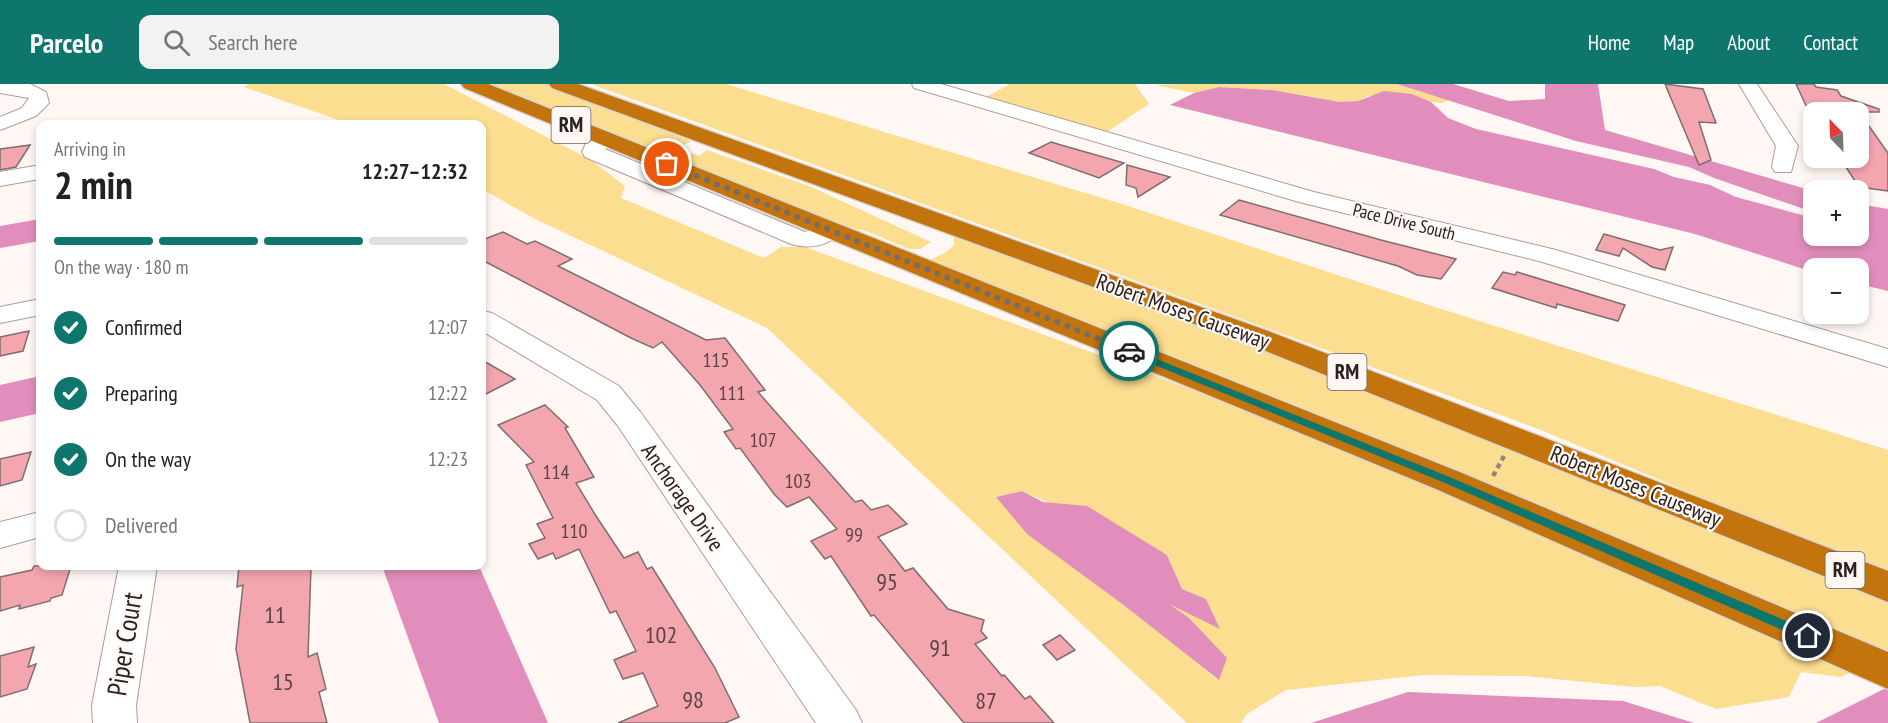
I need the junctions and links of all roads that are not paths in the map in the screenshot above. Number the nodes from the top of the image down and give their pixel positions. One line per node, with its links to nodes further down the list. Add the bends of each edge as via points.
1 (471, 84): 7 (highway, RM)
2 (559, 84): 8 (highway, Robert Moses Causeway / RM)
3 (921, 84): 19 (street, Pace Drive South, via 1096,131 1307,197 1547,255)
4 (1748, 84): 10 (street, via 1787,146)
5 (0, 87): 6 (street, via 30,90 39,96 39,103 29,112)
6 (0, 124)
7 (607, 140): 9 (highway, RM); 14 (street, via 595,146 593,152 720,207 800,239 810,240)
8 (764, 156): 9 (highway, via 700,147 681,151); 13 (highway, Robert Moses Causeway / RM)
9 (667, 164): 14 (highway, RM)
10 (1783, 167)
11 (36, 173): 12 (street)
12 (0, 179)
13 (889, 203): 15 (highway, via 933,234 937,244 917,253); 23 (highway, Robert Moses Causeway / RM, via 1257,338)
14 (830, 231): 15 (highway, RM)
15 (864, 244): 24 (highway, RM, via 1481,495)
16 (36, 308): 17 (street)
17 (0, 315)
18 (486, 326): 26 (street, Anchorage Drive, via 608,393)
19 (1888, 358)
20 (36, 526): 21 (street)
21 (0, 535)
22 (137, 570): 25 (street, Piper Court, via 114,705)
23 (1888, 587)
24 (1888, 671)
25 (115, 723)
26 (840, 723)

